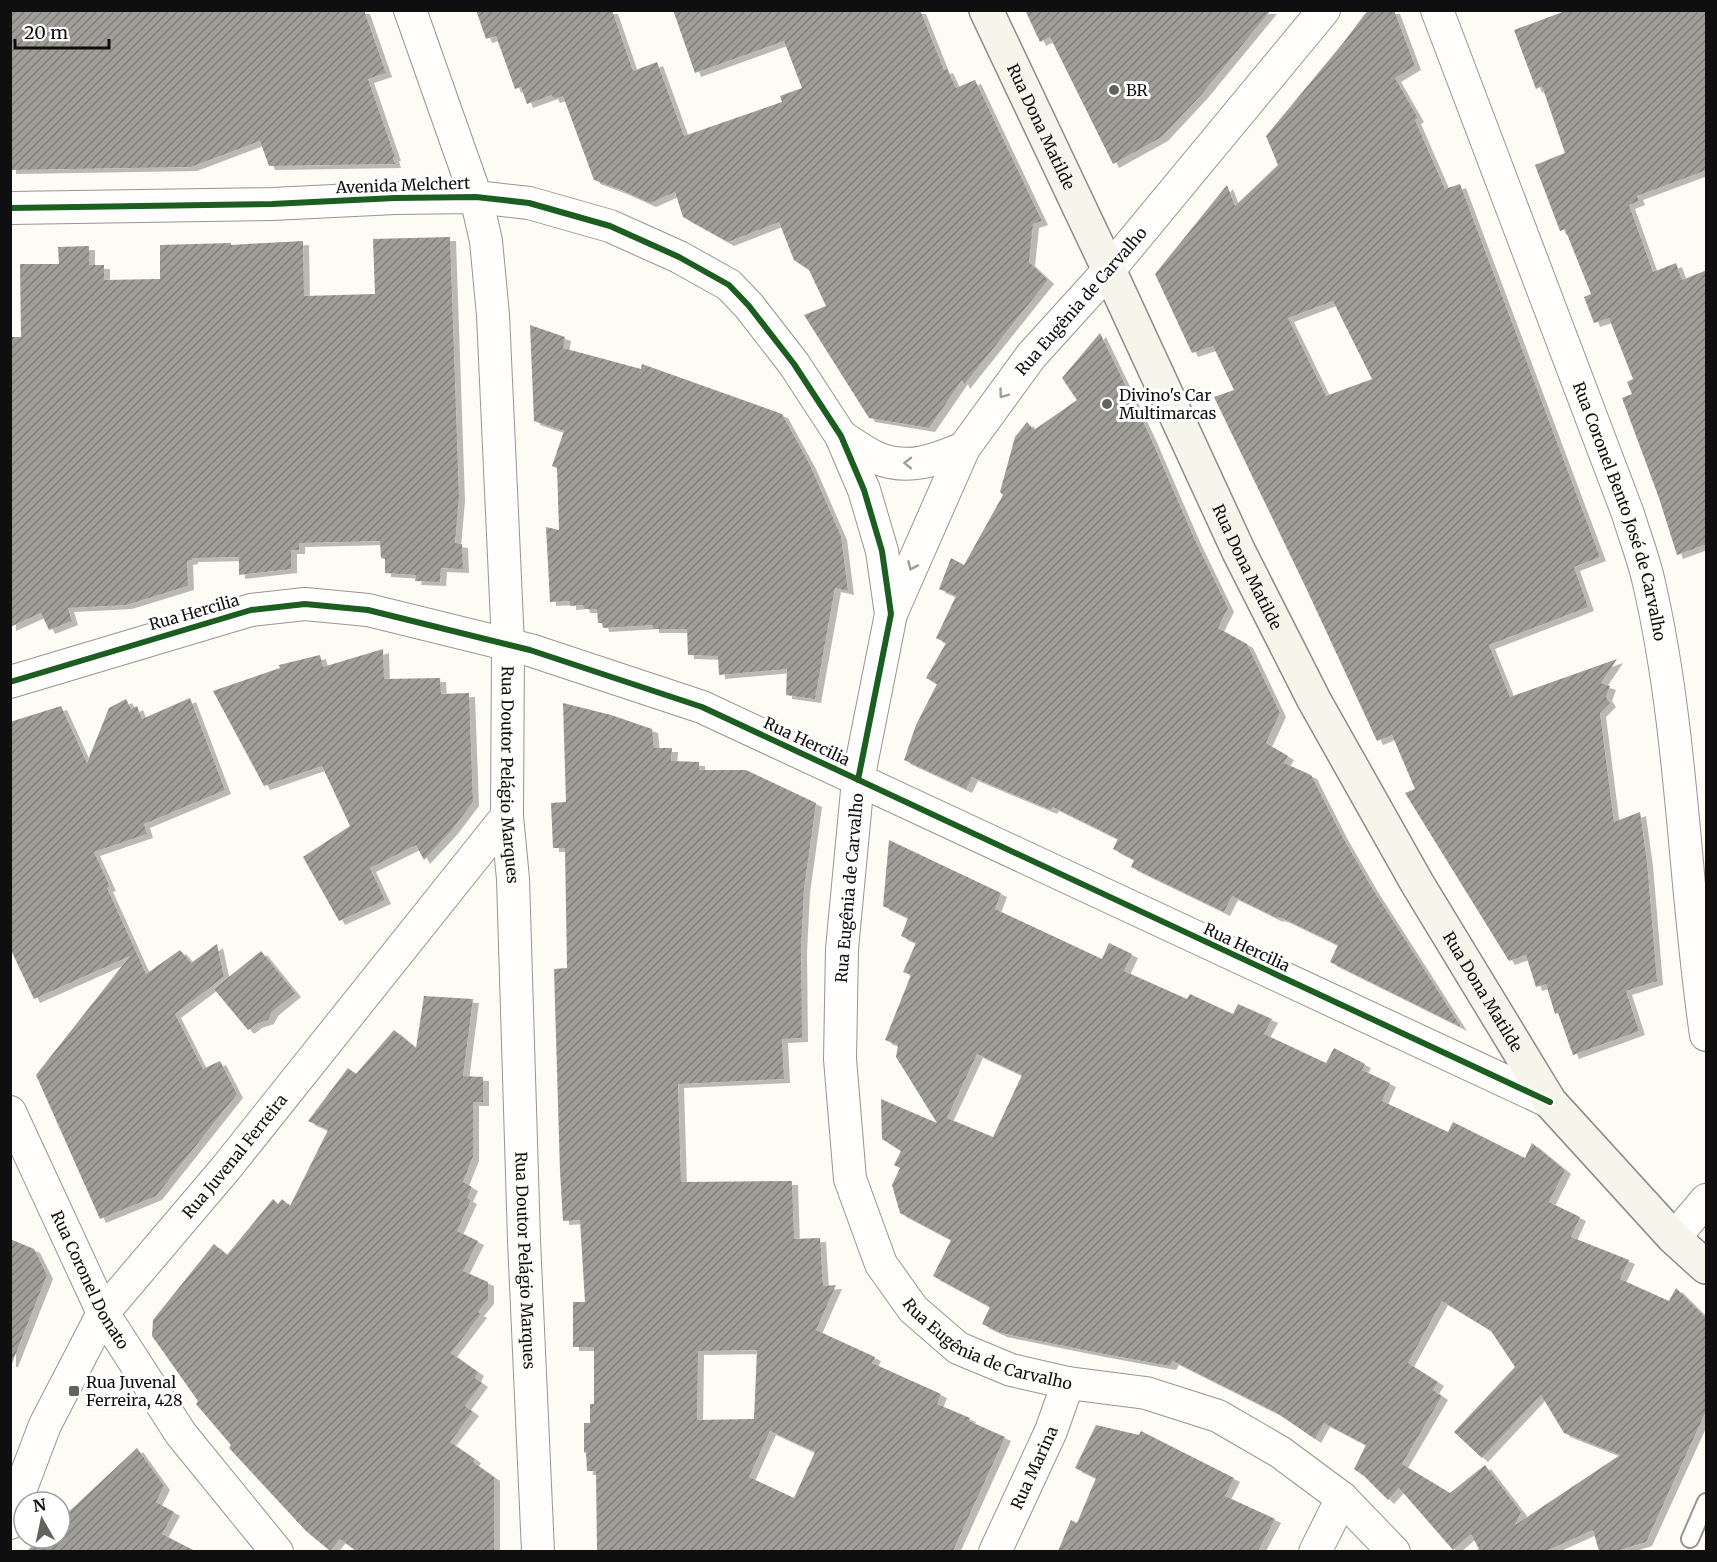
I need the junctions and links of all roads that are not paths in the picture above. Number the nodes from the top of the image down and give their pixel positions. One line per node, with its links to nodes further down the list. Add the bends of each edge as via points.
1 (410, 10): 5 (street, Rua Doutor Pelágio Marques)
2 (986, 10): 7 (street, Rua Dona Matilde)
3 (1324, 10): 7 (street, Rua Eugênia de Carvalho)
4 (1437, 10): 15 (street, Rua Coronel Bento José de Carvalho, via 1619,492 1649,582 1669,693 1695,960)
5 (476, 197): 6 (street, Avenida Melchert); 8 (street, Avenida Melchert, via 529,203 610,226 729,285 794,364); 11 (street, Rua Doutor Pelágio Marques, via 486,240 493,315)
6 (10, 208)
7 (1109, 270): 9 (street, Rua Eugênia de Carvalho, one-way to 9, via 1030,356); 16 (street, Rua Dona Matilde, via 1239,552 1314,700 1434,912)
8 (841, 436): 9 (street, Avenida Melchert, one-way to 8, via 912,465 878,458); 10 (street, Avenida Melchert, via 864,490 882,551)
9 (964, 448): 10 (street, Rua Eugênia de Carvalho, one-way to 10)
10 (891, 614): 13 (street, Rua Eugênia de Carvalho)
11 (508, 644): 12 (street, Rua Hercilia, via 368,610 305,604 251,610); 13 (street, Rua Hercilia, via 702,707); 14 (street, Rua Doutor Pelágio Marques)
12 (10, 682)
13 (858, 780): 16 (street, Rua Hercilia); 22 (street, Rua Eugênia de Carvalho, via 842,949 840,1059 850,1179 865,1226 881,1264 913,1309 958,1348 1011,1370)
14 (507, 816): 21 (street, Rua Juvenal Ferreira, via 226,1168); 28 (street, Rua Doutor Pelágio Marques, via 513,879)
15 (1707, 1035)
16 (1550, 1102): 19 (street, Rua Dona Matilde)
17 (10, 1112): 21 (street, Rua Coronel Donato)
18 (1707, 1200): 19 (street)
19 (1674, 1238): 20 (street, Rua Dona Matilde)
20 (1707, 1267)
21 (103, 1313): 25 (street, Rua Juvenal Ferreira, via 45,1425); 27 (street, Rua Coronel Donato, via 182,1434)
22 (1068, 1383): 23 (street, Rua Eugênia de Carvalho, via 1146,1393 1218,1416 1280,1452); 29 (street, Rua Marina, via 1051,1431)
23 (1342, 1498): 30 (street); 31 (street, Rua Eugênia de Carvalho)
24 (1707, 1502): 26 (lane)
25 (10, 1523)
26 (1690, 1539)
27 (277, 1551)
28 (538, 1551)
29 (995, 1551)
30 (1315, 1551)
31 (1394, 1551)

